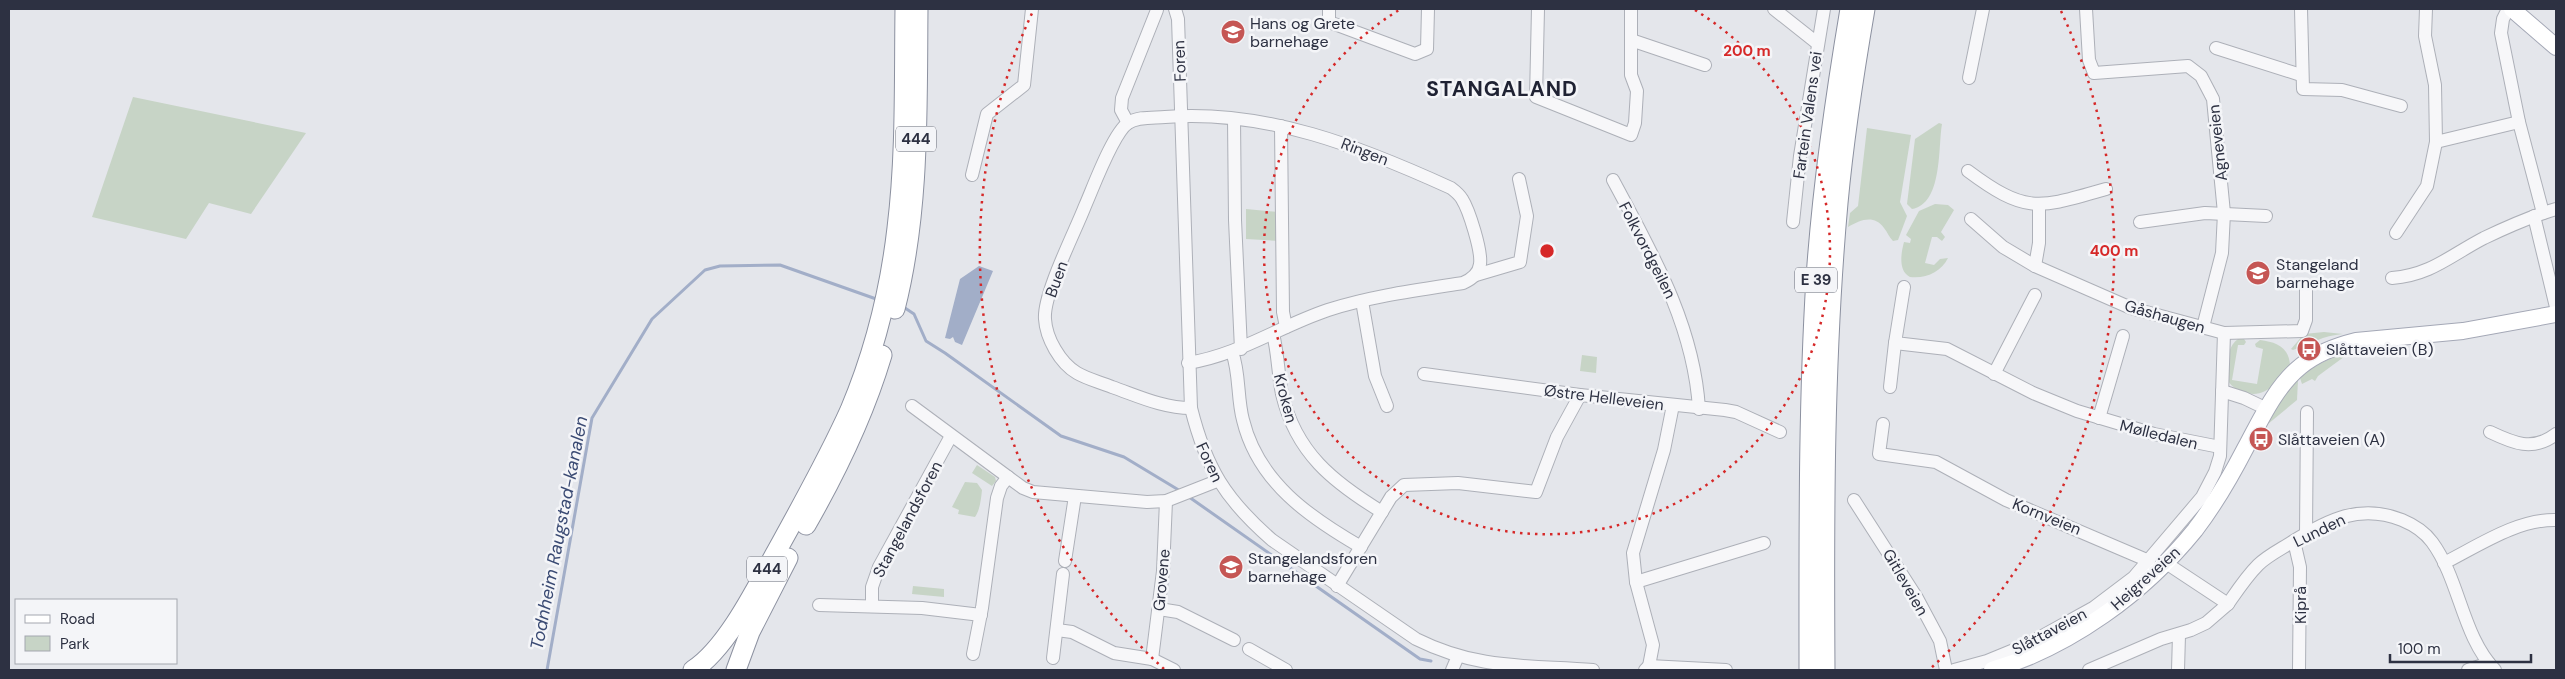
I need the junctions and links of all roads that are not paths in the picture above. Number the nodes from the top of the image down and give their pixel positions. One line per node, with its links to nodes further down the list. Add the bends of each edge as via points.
1 (905, 9): 49 (highway, 444)
2 (918, 9): 49 (highway, 444, via 914,187)
3 (1032, 9): 35 (street, via 1024,85 988,114)
4 (1175, 9): 28 (street, Foren)
5 (1329, 9): 6 (street, via 1329,22 1415,54 1427,50)
6 (1428, 9)
7 (1538, 9): 20 (street, via 1536,97 1631,135 1637,91 1632,75)
8 (1631, 9): 20 (street)
9 (1774, 9): 21 (street)
10 (1824, 9): 21 (street, Fartein Valens vei)
11 (1850, 9): 128 (highway, E 39, via 1836,92 1816,277)
12 (1865, 9): 129 (highway, E 39, via 1851,93 1832,282 1824,508)
13 (1983, 9): 26 (street)
14 (2086, 9): 41 (street, Agneveien, via 2089,60 2094,73 2181,65 2194,69 2201,76 2214,99)
15 (2301, 9): 25 (street)
16 (2426, 9): 33 (street, via 2425,36 2435,85)
17 (2508, 9): 30 (street, via 2501,33)
18 (2512, 9): 22 (main road)
19 (1157, 10): 31 (street, Foren, via 1122,98 1121,110)
20 (1631, 40): 24 (street)
21 (1817, 43): 45 (street, Fartein Valens vei)
22 (2556, 47)
23 (2216, 48): 25 (street)
24 (1704, 65)
25 (2301, 75): 27 (street, via 2303,89 2342,90)
26 (1969, 78)
27 (2401, 106)
28 (1182, 116): 29 (street, Ringen); 31 (street, via 1138,119); 66 (street, Foren)
29 (1234, 119): 32 (street, Ringen); 65 (street)
30 (2519, 122): 33 (street); 42 (street, via 2531,164)
31 (1128, 123): 75 (street, Buen, via 1117,136 1090,194 1056,278 1045,318 1049,337 1059,356 1075,372 1165,406)
32 (1281, 126): 50 (street, Ringen, via 1325,136 1378,154 1451,188 1460,196 1468,214 1480,256); 58 (street, via 1283,312)
33 (2436, 142): 47 (street, via 2427,186)
34 (1968, 171): 39 (street, via 1994,191)
35 (972, 175)
36 (1519, 179): 50 (street, via 1527,216 1520,262)
37 (1613, 180): 76 (street, Folkvordgeilen, via 1675,302 1698,391)
38 (2106, 189): 39 (street)
39 (2039, 206): 48 (street)
40 (2556, 209): 42 (street)
41 (2224, 213): 43 (street); 46 (street); 59 (street, Agneveien, via 2222,253)
42 (2538, 215): 51 (street, via 2484,238 2428,271); 56 (street)
43 (2266, 216)
44 (1971, 219): 48 (street, Gåshaugen, via 2003,247)
45 (1793, 222)
46 (2140, 222)
47 (2396, 234)
48 (2035, 266): 59 (street, Gåshaugen, via 2131,308)
49 (898, 267): 61 (highway, 444)
50 (1476, 275): 55 (street, via 1463,283)
51 (2392, 278)
52 (1904, 287): 64 (street)
53 (2306, 288): 60 (street, Gåshaugen, via 2306,320 2302,331)
54 (2036, 295): 68 (street)
55 (1362, 300): 58 (street); 74 (street, via 1375,376)
56 (2556, 307)
57 (2556, 314): 77 (main road, Heigreveien, via 2484,328 2340,345 2302,366 2284,384)
58 (1286, 327): 62 (street)
59 (2203, 327): 60 (street, Gåshaugen)
60 (2224, 333): 70 (street, Slåttaveien)
61 (882, 334): 120 (highway, 444, via 814,484 772,560 723,641); 122 (highway, 444, via 874,382 856,428 754,624)
62 (1273, 334): 65 (street); 91 (street, Kroken, via 1288,417 1300,440 1327,474)
63 (2123, 336): 79 (street, Mølledalen)
64 (1896, 343): 68 (street, Mølledalen, via 1947,349); 69 (street)
65 (1236, 350): 66 (street); 96 (street, via 1237,390 1243,421 1260,463 1297,505)
66 (1188, 363): 75 (street, Foren)
67 (1424, 374): 71 (street, Østre Helleveien)
68 (1994, 374): 79 (street, Mølledalen)
69 (1890, 388)
70 (2222, 391): 77 (street); 85 (street, Slåttaveien)
71 (1580, 395): 72 (street, Østre Helleveien); 91 (street, via 1557,436 1536,492 1458,483 1418,483 1404,485 1396,491)
72 (1673, 405): 76 (street, Østre Helleveien); 102 (street, via 1664,450 1634,553)
73 (912, 406): 84 (street)
74 (1387, 406)
75 (1191, 408): 87 (street, Foren, via 1205,456)
76 (1699, 409): 81 (street, Østre Helleveien, via 1736,412)
77 (2267, 409): 99 (main road, Heigreveien, via 2216,501)
78 (2307, 412): 93 (street)
79 (2099, 418): 85 (street, Mølledalen, via 2174,439)
80 (1883, 424): 98 (street, Kornveien, via 1879,454 1947,466 2006,500)
81 (1780, 432)
82 (2490, 432): 83 (street, via 2524,445 2548,441)
83 (2556, 434)
84 (951, 436): 86 (street); 106 (street, Stangelandsforen, via 879,567 872,587)
85 (2220, 447): 98 (street, Slåttaveien, via 2215,472 2202,497)
86 (1008, 477): 88 (street, via 1033,492); 108 (street, via 997,498)
87 (1217, 481): 90 (street); 103 (street, Foren, via 1252,523)
88 (1075, 496): 90 (street); 97 (street)
89 (1854, 500): 130 (street, Gitleveien, via 1922,607 1940,641)
90 (1166, 501): 107 (street, Grovene, via 1164,571)
91 (1382, 512): 96 (street)
92 (2556, 520): 100 (street, via 2515,528)
93 (2306, 534): 94 (street, Lunden); 100 (street, Lunden, via 2348,515 2373,512 2389,515 2422,531)
94 (2294, 541): 104 (street, Lunden, via 2258,566); 135 (street, Kiprå, via 2300,567)
95 (1764, 543): 102 (street)
96 (1361, 547): 103 (street)
97 (1064, 561)
98 (2149, 561): 131 (street, Slåttaveien, via 2120,588 2059,628 2014,651)
99 (2166, 563): 104 (street); 132 (main road, Heigreveien, via 2107,612 2065,639)
100 (2444, 563): 117 (street, Lunden, via 2478,645)
101 (1063, 574): 109 (street)
102 (1636, 582): 118 (street, via 1653,645)
103 (1337, 586): 114 (street, Foren, via 1416,639)
104 (2228, 604): 110 (street, Lunden, via 2206,622)
105 (819, 605): 106 (street)
106 (872, 605): 108 (street)
107 (1159, 609): 111 (street, via 1178,612); 116 (street, Grovene)
108 (981, 614): 113 (street)
109 (1057, 630): 115 (street); 116 (street, via 1072,632 1114,653)
110 (2179, 635): 133 (street, Lunden); 134 (street)
111 (1234, 640)
112 (1249, 649): 124 (street, via 1272,654)
113 (973, 654)
114 (1458, 656): 119 (street, Foren, via 1486,663); 125 (street)
115 (1053, 658)
116 (1152, 659): 123 (street)
117 (2492, 667): 136 (street)
118 (1647, 668): 127 (street)
119 (1559, 669): 126 (street, Foren)
120 (695, 670): 121 (highway, 444)
121 (710, 670)
122 (736, 670)
123 (1174, 670)
124 (1286, 670)
125 (1452, 670)
126 (1593, 670)
127 (1726, 670)
128 (1809, 670)
129 (1826, 670)
130 (1946, 670)
131 (1954, 670)
132 (1992, 670)
133 (2089, 670)
134 (2178, 670)
135 (2299, 670)
136 (2468, 670)

